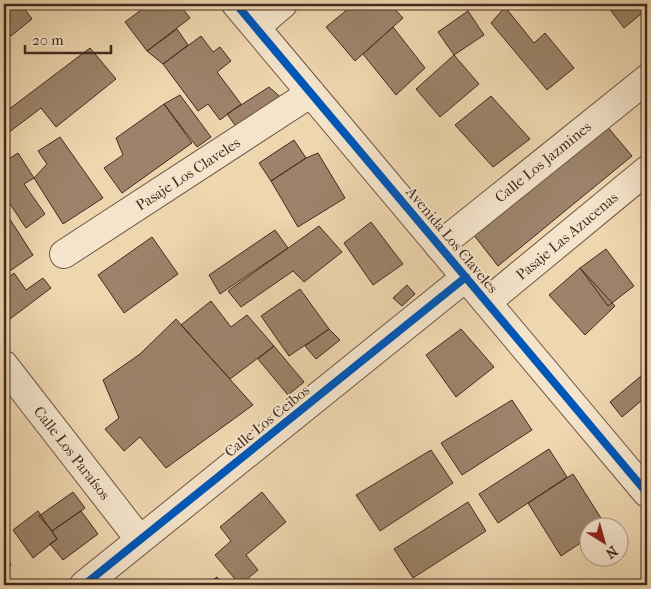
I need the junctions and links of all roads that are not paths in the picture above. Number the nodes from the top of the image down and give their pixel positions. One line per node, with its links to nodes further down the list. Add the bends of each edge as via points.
1 (236, 4): 3 (street, Avenida Los Claveles)
2 (284, 4): 3 (street)
3 (256, 27): 5 (street, Avenida Los Claveles)
4 (647, 79): 7 (street, Calle Los Jazmines)
5 (312, 93): 7 (street, Avenida Los Claveles); 8 (street, Pasaje Los Claveles)
6 (647, 170): 10 (street, Pasaje Las Azucenas)
7 (439, 246): 9 (street, Avenida Los Claveles)
8 (64, 254)
9 (466, 277): 10 (street, Avenida Los Claveles); 13 (street, Calle Los Ceibos)
10 (487, 302): 12 (street, Avenida Los Claveles)
11 (4, 365): 13 (street, Calle Los Paraísos)
12 (647, 494)
13 (140, 540): 14 (street, Calle Los Ceibos)
14 (84, 585)

